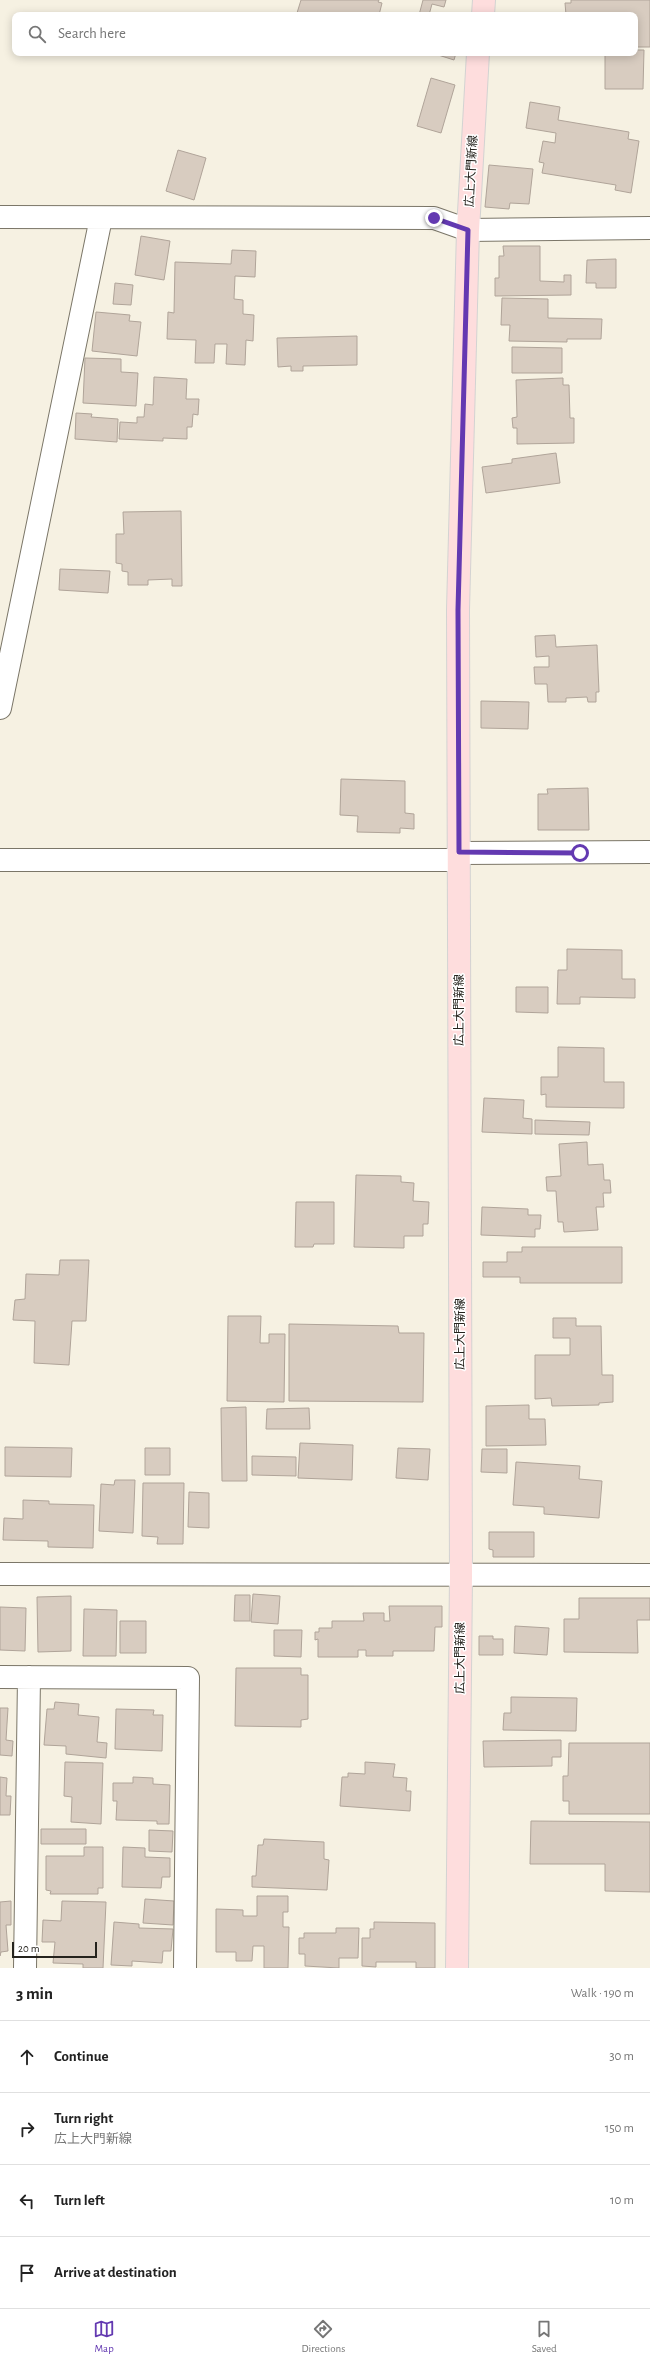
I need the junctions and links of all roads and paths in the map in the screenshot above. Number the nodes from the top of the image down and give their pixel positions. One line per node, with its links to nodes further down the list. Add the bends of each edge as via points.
1 (484, 0): 2 (main road)
2 (483, 12)
3 (478, 56): 7 (main road, 広上大門新線)
4 (0, 217): 5 (street)
5 (101, 218): 7 (street, via 434,218); 8 (street)
6 (650, 228): 7 (street)
7 (468, 230): 10 (main road, 広上大門新線, via 458,610)
8 (0, 708)
9 (650, 852): 10 (street)
10 (459, 856): 11 (street); 14 (main road, 広上大門新線)
11 (0, 860)
12 (0, 1574): 14 (street)
13 (650, 1575): 14 (street)
14 (461, 1576): 19 (main road, 広上大門新線)
15 (0, 1677): 16 (street)
16 (29, 1677): 17 (street); 18 (street, via 188,1678)
17 (25, 1968)
18 (184, 1968)
19 (457, 1968)

